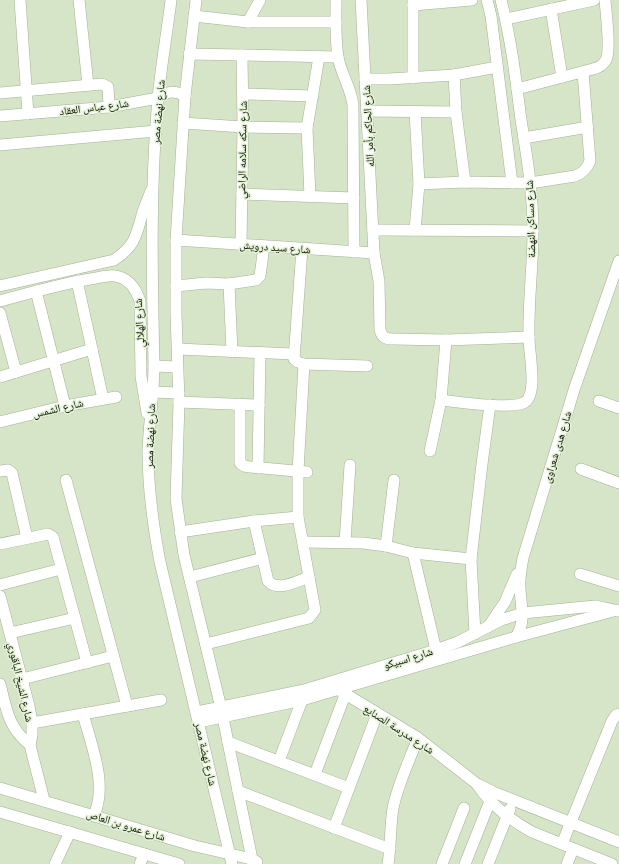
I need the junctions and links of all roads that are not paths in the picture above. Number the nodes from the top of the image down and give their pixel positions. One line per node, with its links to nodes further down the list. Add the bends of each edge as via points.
1 (20, 0): 31 (street)
2 (79, 0): 29 (street)
3 (171, 0): 36 (street, شارع نهضة مصر)
4 (196, 0): 15 (street, شارع نهضة مصر)
5 (260, 0): 17 (street)
6 (336, 0): 18 (street)
7 (361, 0): 28 (street, شارع الحاكم بأمر الله)
8 (472, 0): 13 (street)
9 (487, 0): 23 (street, شارع مساكن النهضة)
10 (501, 0): 16 (street, شارع مساكن النهضة)
11 (594, 0): 14 (street)
12 (605, 0): 24 (street, via 608,51 606,59 599,67)
13 (413, 3): 27 (street)
14 (551, 9): 16 (street); 26 (street)
15 (194, 16): 17 (street); 19 (street, شارع نهضة مصر)
16 (506, 19): 30 (street, شارع مساكن النهضة)
17 (248, 22): 18 (street)
18 (336, 22): 22 (street)
19 (189, 54): 20 (street); 34 (street, شارع نهضة مصر)
20 (242, 55): 21 (street); 33 (street, شارع سكه سلامه الراضي)
21 (319, 57): 22 (street); 35 (street)
22 (338, 57): 57 (street, via 352,95)
23 (497, 67): 25 (street); 52 (street, شارع مساكن النهضة)
24 (583, 72): 26 (street); 45 (street)
25 (454, 75): 27 (street); 40 (street)
26 (562, 77): 30 (street)
27 (413, 78): 28 (street)
28 (365, 79): 38 (street, شارع الحاكم بأمر الله)
29 (88, 86): 31 (street); 37 (street, via 108,87)
30 (517, 89): 48 (street, شارع مساكن النهضة)
31 (26, 91): 32 (street); 41 (street)
32 (0, 93)
33 (243, 94): 35 (street); 44 (street, شارع سكه سلامه الراضي)
34 (185, 96): 36 (street, شارع عباس العقاد, via 172,91); 43 (street, شارع نهضة مصر)
35 (313, 96): 46 (street)
36 (158, 98): 37 (street, شارع عباس العقاد); 47 (street, شارع نهضة مصر)
37 (109, 107): 41 (street, شارع عباس العقاد)
38 (367, 111): 39 (street); 58 (street, شارع الحاكم بأمر الله)
39 (415, 112): 40 (street); 54 (street)
40 (456, 112): 50 (street)
41 (28, 114): 42 (street, شارع عباس العقاد)
42 (0, 116)
43 (183, 123): 44 (street); 61 (street, شارع نهضة مصر)
44 (243, 127): 46 (street); 55 (street, شارع سكه سلامه الراضي)
45 (588, 127): 48 (street); 53 (street, via 590,161 585,170 576,176)
46 (307, 128): 56 (street)
47 (156, 131): 49 (street); 51 (street, شارع نهضة مصر)
48 (524, 138): 53 (street, شارع مساكن النهضة)
49 (0, 145)
50 (465, 182): 52 (street); 54 (street)
51 (153, 183): 70 (street, via 136,237 123,254 114,260); 84 (street, شارع نهضة مصر)
52 (512, 183): 53 (street)
53 (530, 183): 60 (street, شارع مساكن النهضة)
54 (419, 184): 59 (street)
55 (242, 194): 56 (street); 62 (street, شارع سكه سلامه الراضي)
56 (310, 196): 57 (street)
57 (354, 198): 65 (street)
58 (373, 230): 59 (street); 66 (street, شارع الحاكم بأمر الله)
59 (415, 230): 60 (street)
60 (533, 231): 75 (street, شارع مساكن النهضة)
61 (176, 240): 62 (street, شارع سيد درويش); 71 (street, شارع نهضة مصر)
62 (241, 245): 63 (street, شارع سيد درويش)
63 (264, 246): 64 (street, شارع سيد درويش); 69 (street, via 260,277 253,282)
64 (302, 249): 65 (street, شارع سيد درويش); 81 (street)
65 (354, 252): 66 (street, شارع سيد درويش)
66 (374, 253): 76 (street, شارع الحاكم بأمر الله, via 379,281 382,336 392,340)
67 (619, 261): 121 (street, شارع هدى شعراوى, via 574,390)
68 (77, 281): 72 (street, شارع الهلالي); 77 (street); 101 (street, شارع الهلالي, via 116,276 132,285 137,292 140,301 141,376)
69 (229, 284): 71 (street); 79 (street)
70 (0, 286)
71 (176, 286): 78 (street, شارع نهضة مصر)
72 (36, 292): 73 (street, شارع الهلالي); 82 (street)
73 (0, 301)
74 (0, 313): 87 (street)
75 (529, 336): 76 (street); 97 (street, شارع مساكن النهضة, via 532,387 530,396 516,405)
76 (446, 340): 93 (street)
77 (92, 349): 82 (street); 92 (street)
78 (178, 349): 79 (street); 86 (street, شارع نهضة مصر)
79 (232, 352): 80 (street)
80 (260, 354): 81 (street); 96 (street)
81 (293, 354): 83 (street, via 294,359)
82 (53, 360): 87 (street); 98 (street)
83 (304, 364): 85 (street); 107 (street)
84 (154, 366): 86 (street); 89 (street, شارع نهضة مصر)
85 (367, 366)
86 (177, 367): 91 (street, شارع نهضة مصر)
87 (16, 372): 88 (street)
88 (0, 377)
89 (152, 392): 91 (street); 101 (street, شارع نهضة مصر)
90 (116, 397): 92 (street, شارع الشمس)
91 (179, 398): 95 (street); 113 (street, شارع نهضة مصر, via 176,499)
92 (103, 399): 98 (street, شارع الشمس)
93 (440, 400): 97 (street); 102 (street)
94 (599, 401): 99 (street)
95 (240, 404): 96 (street); 104 (street, via 239,460 244,466)
96 (259, 405): 104 (street)
97 (490, 405): 122 (street)
98 (65, 406): 100 (street, شارع الشمس)
99 (619, 408)
100 (1, 419)
101 (150, 426): 152 (street, شارع نهضة مصر, via 149,479 155,535)
102 (430, 450)
103 (350, 465): 116 (street)
104 (258, 468): 107 (street)
105 (581, 468): 110 (street)
106 (0, 471): 114 (street, via 8,470 12,473)
107 (302, 472): 111 (street)
108 (66, 480): 139 (street)
109 (394, 480): 118 (street)
110 (619, 483)
111 (298, 517): 112 (street); 115 (street)
112 (254, 520): 113 (street); 120 (street)
113 (180, 532): 125 (street, شارع نهضة مصر)
114 (27, 538): 117 (street); 123 (street, via 52,535)
115 (303, 542): 116 (street); 126 (street)
116 (345, 542): 118 (street)
117 (0, 544)
118 (386, 546): 119 (street)
119 (413, 552): 122 (street); 138 (street)
120 (263, 558): 125 (street); 126 (street, via 268,581 272,585 283,586)
121 (523, 558): 131 (street, شارع هدى شعراوى, via 520,576); 133 (street, via 505,602)
122 (471, 559): 135 (street)
123 (61, 569): 127 (street); 132 (street)
124 (580, 574): 128 (street)
125 (190, 577): 137 (street, شارع نهضة مصر)
126 (309, 577): 137 (street, via 316,607 309,618)
127 (0, 585)
128 (619, 586)
129 (0, 596): 134 (street, شارع الشيخ الباقوري)
130 (618, 609): 131 (street, شارع اسبيكو, via 596,606); 136 (street, شارع اسبيكو)
131 (523, 613): 133 (street, شارع اسبيكو); 136 (street, شارع هدى شعراوى, via 522,626)
132 (75, 618): 134 (street); 140 (street)
133 (487, 628): 135 (street, شارع اسبيكو)
134 (10, 633): 141 (street, شارع الشيخ الباقوري)
135 (475, 634): 138 (street, شارع اسبيكو)
136 (516, 637): 143 (street, شارع اسبيكو)
137 (206, 644): 148 (street, شارع نهضة مصر)
138 (436, 650): 144 (street, شارع اسبيكو)
139 (114, 656): 140 (street); 147 (street)
140 (87, 663): 141 (street)
141 (22, 679): 153 (street, شارع الشيخ الباقوري)
142 (0, 684): 145 (street, شارع الشيخ الباقوري)
143 (342, 692): 144 (street, شارع اسبيكو); 150 (street, شارع مدرسة الصنايع); 158 (street)
144 (303, 695): 148 (street, شارع اسبيكو); 157 (street)
145 (2, 699): 156 (street, شارع الشيخ الباقوري, via 14,729)
146 (161, 700): 147 (street)
147 (127, 706): 149 (street)
148 (222, 712): 152 (street, شارع اسبيكو); 155 (street, شارع نهضة مصر)
149 (83, 714): 153 (street); 167 (street, via 98,770 100,788)
150 (377, 714): 154 (street, شارع مدرسة الصنايع); 160 (street)
151 (619, 714): 169 (street, via 612,720)
152 (198, 718): 177 (street, شارع نهضة مصر)
153 (32, 722): 156 (street, شارع الشيخ الباقوري)
154 (418, 738): 162 (street, شارع مدرسة الصنايع); 175 (street, via 393,809)
155 (228, 742): 157 (street); 161 (street, شارع نهضة مصر)
156 (30, 745): 163 (street, شارع الشيخ الباقوري)
157 (279, 761): 158 (street)
158 (314, 774): 160 (street)
159 (0, 788): 163 (street, شارع عمرو بن العاص)
160 (349, 788): 170 (street)
161 (238, 791): 170 (street); 178 (street, شارع نهضة مصر)
162 (491, 797): 164 (street, شارع مدرسة الصنايع); 168 (street, شارع مدرسة الصنايع); 184 (street)
163 (44, 800): 167 (street, شارع عمرو بن العاص)
164 (514, 800): 168 (street); 169 (street, شارع مدرسة الصنايع)
165 (464, 808): 183 (street)
166 (0, 813): 171 (street, شارع عمرو بن العاص)
167 (94, 815): 177 (street, شارع عمرو بن العاص)
168 (507, 815): 173 (street, شارع مدرسة الصنايع, via 532,832); 185 (street)
169 (571, 823): 172 (street, شارع مدرسة الصنايع); 173 (street)
170 (334, 828): 175 (street)
171 (70, 832): 176 (street, شارع عمرو بن العاص); 181 (street)
172 (619, 842)
173 (562, 844): 174 (street, شارع مدرسة الصنايع)
174 (573, 848): 180 (street, شارع مدرسة الصنايع); 186 (street)
175 (390, 850): 182 (street)
176 (142, 859): 179 (street, شارع عمرو بن العاص)
177 (231, 859): 178 (street, شارع عمرو بن العاص)
178 (255, 862)
179 (175, 863)
180 (609, 863)
181 (55, 864)
182 (388, 864)
183 (442, 864)
184 (465, 864)
185 (488, 864)
186 (567, 864)

